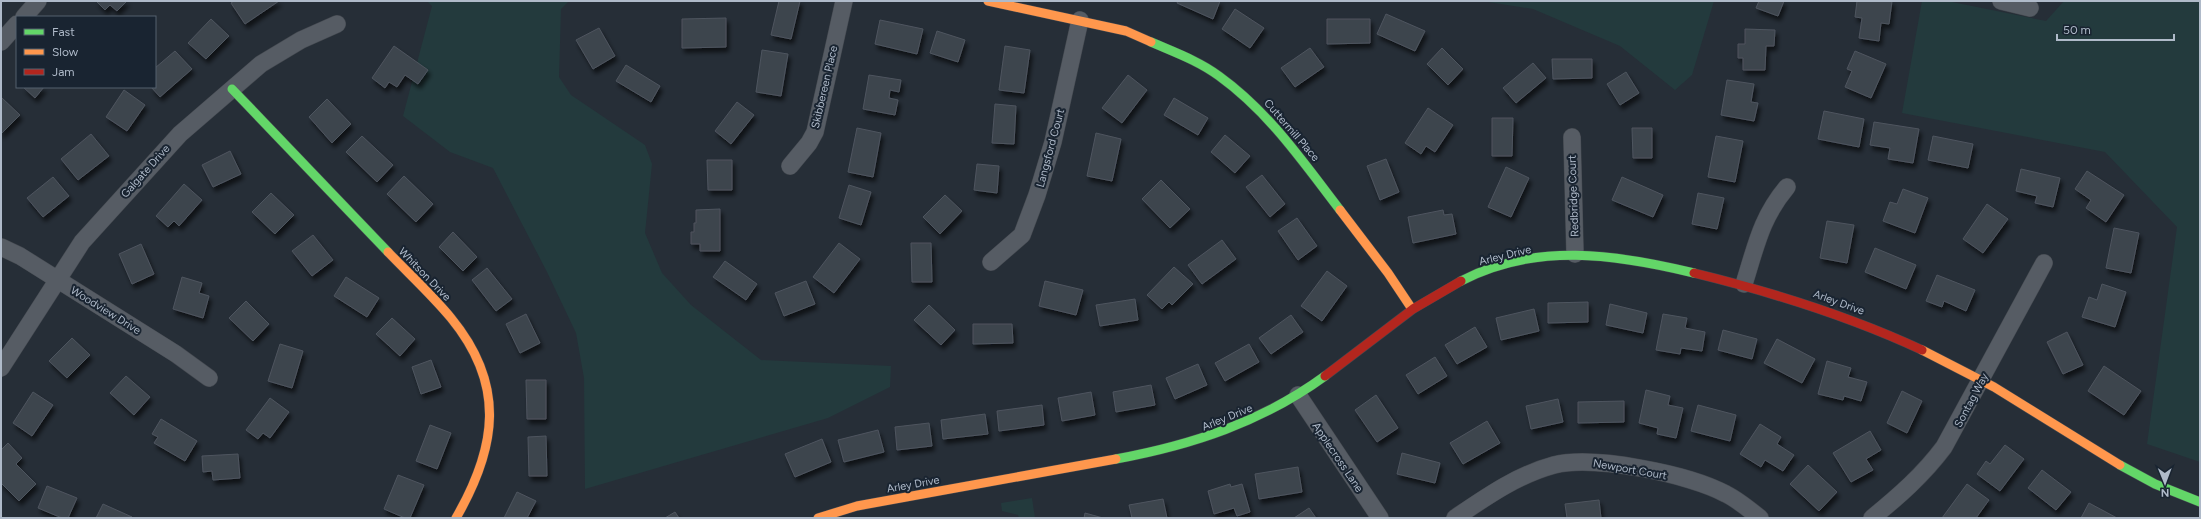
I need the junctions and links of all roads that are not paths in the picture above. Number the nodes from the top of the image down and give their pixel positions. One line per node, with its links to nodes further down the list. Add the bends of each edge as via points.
1 (38, 1): 6 (street)
2 (844, 1): 13 (street, Skibbereen Place, via 815,132)
3 (988, 1): 7 (street, Cuttermill Place)
4 (2001, 1): 5 (street)
5 (2030, 8)
6 (25, 16)
7 (1080, 20): 17 (street, Langsford Court, via 1053,142 1037,195 1022,235); 21 (street, Cuttermill Place, via 1126,31 1160,44 1190,59 1239,91 1284,136)
8 (337, 24): 11 (street, Galgate Drive, via 281,51)
9 (16, 25): 10 (street)
10 (1, 42)
11 (232, 89): 19 (street, Galgate Drive, via 180,134 142,174 82,242); 27 (street, Whitson Drive, via 451,318 476,355 488,389 488,441 476,484)
12 (1572, 137): 16 (street, Redbridge Court)
13 (790, 166)
14 (1788, 187): 20 (street, via 1774,202 1763,223)
15 (1, 247): 19 (street, Woodview Drive)
16 (1575, 254): 20 (street, Arley Drive, via 1638,260); 21 (street, Arley Drive, via 1527,260 1493,268 1446,287)
17 (991, 262)
18 (2044, 263): 24 (street, Sontag Way)
19 (57, 279): 22 (street, Galgate Drive); 23 (street, Woodview Drive, via 176,354)
20 (1744, 284): 24 (street, Arley Drive, via 1797,299 1871,326)
21 (1412, 309): 25 (street, Arley Drive)
22 (1, 368)
23 (209, 378)
24 (1981, 379): 26 (street, Arley Drive, via 2037,411 2136,476); 32 (street, Sontag Way, via 1954,431 1932,463 1898,498)
25 (1298, 395): 28 (street, Arley Drive, via 1250,421 1182,446 858,506); 29 (street, Applecross Lane)
26 (2200, 502)
27 (456, 518)
28 (818, 518)
29 (1380, 518)
30 (1455, 518): 31 (street, Newport Court, via 1491,494 1536,471 1566,463 1594,461 1706,485 1726,494)
31 (1760, 518)
32 (1872, 518)

